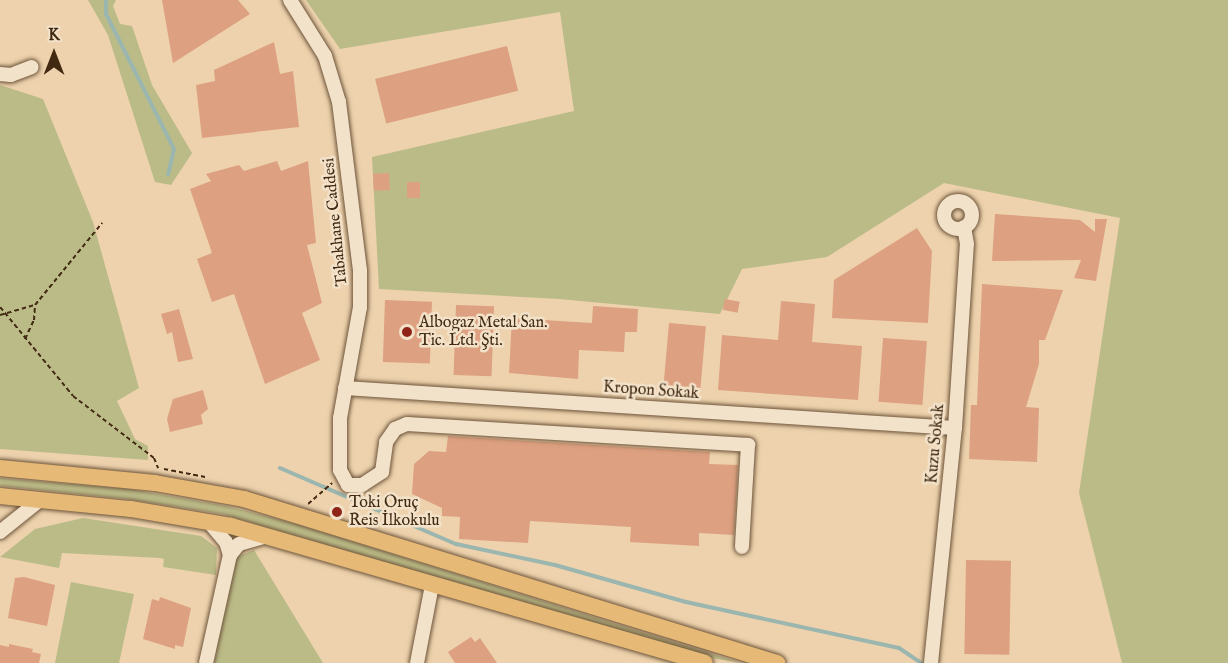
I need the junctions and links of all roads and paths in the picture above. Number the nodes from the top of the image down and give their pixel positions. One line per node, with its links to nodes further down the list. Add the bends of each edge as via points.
1 (290, 0): 11 (street, Tabakhane Caddesi, via 325,56 339,102 360,270 360,307)
2 (32, 67): 3 (street, via 11,75)
3 (0, 74)
4 (102, 223): 6 (path)
5 (964, 227): 12 (street, Kuzu Sokak, via 967,244)
6 (35, 305): 9 (path, via 27,304); 10 (path, via 34,320)
7 (0, 307): 9 (path)
8 (0, 315): 9 (path)
9 (4, 315): 10 (path)
10 (25, 339): 14 (path, via 73,396 154,459)
11 (345, 387): 12 (street, Kropon Sokak); 15 (street, Tabakhane Caddesi, via 340,418)
12 (955, 428): 29 (street, Kuzu Sokak)
13 (0, 468): 28 (main road, via 155,483 244,499)
14 (158, 468)
15 (340, 470): 18 (path, via 333,482); 22 (street, Tabakhane Caddesi, via 348,485 362,485 382,472 386,442 395,429 407,424 748,445)
16 (0, 496): 17 (main road)
17 (40, 500): 19 (main road); 20 (street)
18 (308, 504)
19 (209, 522): 21 (main road); 23 (street, via 226,542)
20 (0, 532)
21 (267, 536): 23 (street, via 239,544); 24 (main road)
22 (742, 547)
23 (230, 555): 25 (street)
24 (432, 585): 26 (street); 27 (main road)
25 (206, 663)
26 (417, 663)
27 (705, 663)
28 (777, 663)
29 (932, 663)

